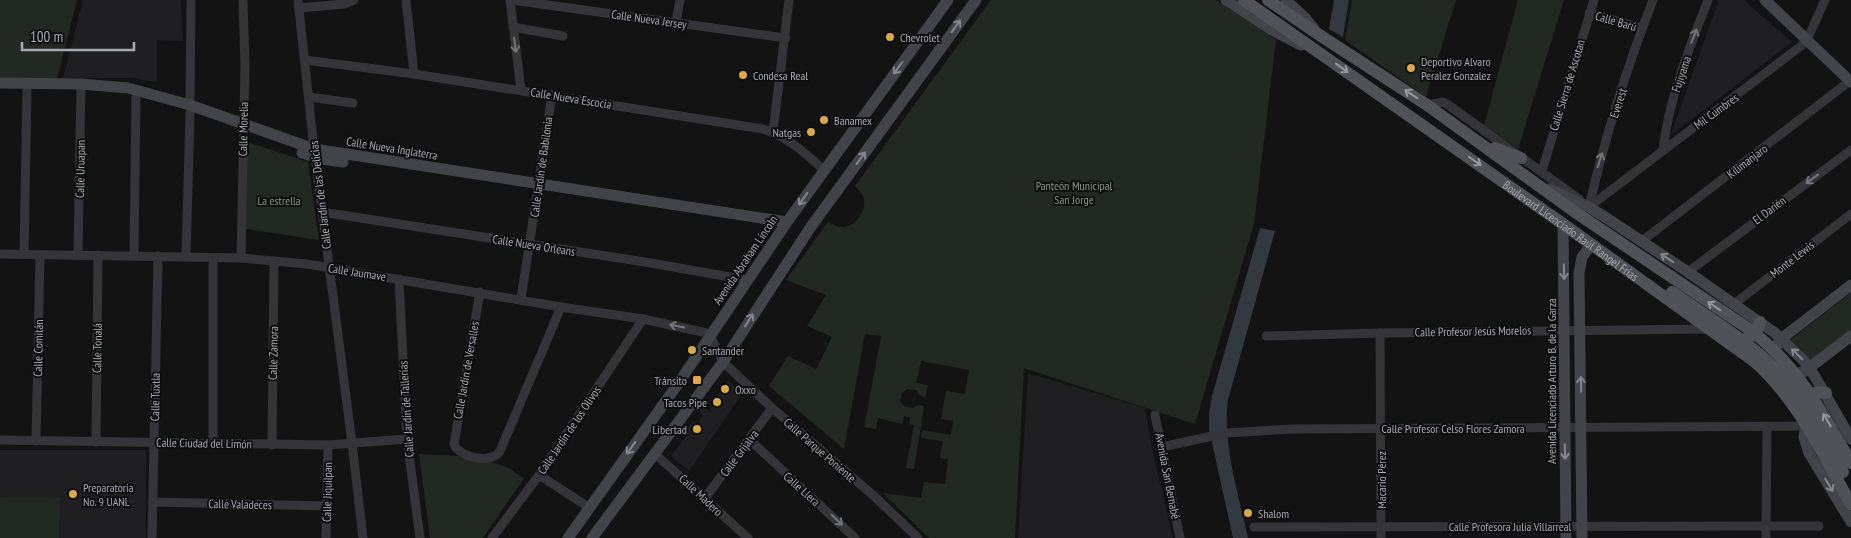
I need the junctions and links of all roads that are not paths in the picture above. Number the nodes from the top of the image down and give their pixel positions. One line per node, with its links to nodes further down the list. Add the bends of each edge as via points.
1 (191, 0): 42 (street)
2 (244, 0): 43 (street, Calle Morelia)
3 (354, 0): 19 (street, via 344,4)
4 (406, 0): 30 (street)
5 (511, 0): 21 (street, Calle Nueva Jersey); 22 (street)
6 (680, 0): 21 (street)
7 (789, 0): 26 (street)
8 (948, 0): 50 (street, Avenida Abraham Lincoln, one-way to 50)
9 (976, 0): 94 (street, one-way to 9, via 810,228)
10 (1226, 0): 28 (street, via 1282,36)
11 (1244, 0): 28 (main road, Boulevard Licenciado Raúl Rangel Frías)
12 (1268, 0): 24 (main road, Boulevard Licenciado Raúl Rangel Frías)
13 (1286, 0): 24 (street)
14 (1594, 0): 20 (street, Calle Sierra de Ascotan)
15 (1653, 0): 23 (street, Everest)
16 (1708, 0): 46 (street, Fujiyama, one-way to 16, via 1673,99)
17 (1766, 0): 27 (street)
18 (1825, 0): 27 (street, Mil Cumbres)
19 (299, 4): 29 (street, Calle Jardín de las Delicias)
20 (1589, 13): 23 (street, Calle Barú); 51 (street, Calle Sierra de Ascotan)
21 (676, 22): 26 (street, Calle Nueva Jersey)
22 (513, 27): 25 (street); 36 (street, one-way to 36)
23 (1642, 28): 54 (street, Everest, one-way to 23, via 1598,166)
24 (1318, 34): 41 (main road, Boulevard Licenciado Raúl Rangel Frías, one-way to 24)
25 (563, 36)
26 (786, 38): 44 (street)
27 (1807, 40): 31 (street); 46 (street, Mil Cumbres)
28 (1313, 48): 57 (main road, Boulevard Licenciado Raúl Rangel Frías, one-way to 57)
29 (305, 60): 30 (street, Calle Nueva Escocia); 39 (street, Calle Jardín de las Delicias)
30 (414, 74): 36 (street, Calle Nueva Escocia)
31 (1851, 81): 59 (street, Kilimanjaro)
32 (0, 83): 33 (street, Calle Nueva Inglaterra)
33 (81, 88): 35 (street, Calle Nueva Inglaterra); 38 (street, Calle Nueva Inglaterra); 42 (street, Calle Nueva Inglaterra, via 128,88); 65 (street, Calle Uruapan)
34 (0, 90): 35 (street, Calle Nueva Inglaterra)
35 (27, 90): 63 (street)
36 (521, 90): 37 (street, Calle Nueva Escocia)
37 (552, 95): 44 (street, Calle Nueva Escocia, via 746,125); 53 (street, Calle Jardín de Babilonia)
38 (136, 97): 42 (street, Calle Nueva Inglaterra); 67 (street)
39 (309, 97): 40 (street); 48 (street, Calle Jardín de las Delicias)
40 (353, 103)
41 (1427, 105): 45 (main road, Boulevard Licenciado Raúl Rangel Frías); 49 (street, via 1447,104)
42 (190, 109): 43 (street, Calle Nueva Inglaterra); 69 (street)
43 (243, 128): 48 (street, Calle Nueva Inglaterra); 71 (street, Calle Morelia)
44 (772, 132): 50 (street, Calle Nueva Escocia, via 801,150)
45 (1480, 143): 49 (main road); 52 (main road, Boulevard Licenciado Raúl Rangel Frías)
46 (1663, 150): 54 (street, Mil Cumbres)
47 (1851, 150): 74 (street, El Darién, one-way to 74)
48 (314, 153): 53 (street, Calle Nueva Inglaterra); 55 (street, Calle Jardín de las Delicias)
49 (1521, 158): 51 (street)
50 (824, 170): 58 (street, Avenida Abraham Lincoln, one-way to 58)
51 (1542, 171): 54 (street)
52 (1536, 184): 54 (street); 120 (main road, Boulevard Licenciado Raúl Rangel Frías, one-way to 52, bridge, via 1808,391 1775,351)
53 (538, 188): 58 (street, Calle Nueva Inglaterra); 60 (street, Calle Jardín de Babilonia)
54 (1589, 207): 59 (street)
55 (322, 212): 60 (street, Calle Nueva Orleans); 73 (street, Calle Jardín de las Delicias)
56 (1851, 214): 81 (street, Monte Lewis)
57 (1564, 224): 61 (main road, Boulevard Licenciado Raúl Rangel Frías); 86 (street, Avenida Licenciado Arturo B. de la Garza, one-way to 86)
58 (785, 225): 76 (street, Avenida Abraham Lincoln)
59 (1642, 241): 74 (street, one-way to 59)
60 (530, 244): 76 (street, Calle Nueva Orleans); 80 (street, Calle Jardín de Babilonia)
61 (1592, 244): 78 (main road, Boulevard Licenciado Raúl Rangel Frías); 87 (street, via 1580,263)
62 (0, 254): 63 (street, Calle Jaumave)
63 (24, 254): 64 (street, Calle Jaumave)
64 (40, 254): 65 (street, Calle Jaumave); 111 (street, Calle Comitán)
65 (78, 254): 66 (street, Calle Jaumave)
66 (98, 255): 67 (street, Calle Jaumave); 112 (street, Calle Tonalá)
67 (134, 255): 68 (street, Calle Jaumave)
68 (158, 256): 69 (street, Calle Jaumave); 113 (street, Calle Tuxtla)
69 (186, 257): 70 (street, Calle Jaumave)
70 (213, 258): 71 (street, Calle Jaumave); 115 (street)
71 (241, 258): 72 (street, Calle Jaumave)
72 (274, 261): 73 (street, Calle Jaumave); 116 (street, Calle Zamora)
73 (328, 267): 75 (street, Calle Jaumave); 114 (street, Calle Jardín de las Delicias)
74 (1688, 272): 81 (street)
75 (399, 279): 79 (street, Calle Jaumave); 107 (street, Calle Jardín de Tallerías)
76 (747, 280): 89 (street, Avenida Abraham Lincoln)
77 (1851, 285): 92 (street)
78 (1652, 288): 85 (main road, Boulevard Licenciado Raúl Rangel Frías); 93 (main road, via 1671,292)
79 (480, 292): 80 (street, Calle Jaumave); 82 (street, Calle Jardín de Versalles, via 455,434 455,447 479,458 495,457 503,444)
80 (521, 299): 82 (street, Calle Jaumave)
81 (1734, 304): 84 (street)
82 (561, 307): 83 (street, Calle Jaumave)
83 (642, 320): 89 (street, Calle Jaumave, one-way to 83); 121 (street, Calle Jardín de los Olivos)
84 (1760, 322): 92 (street); 93 (main road, via 1754,335)
85 (1710, 329): 87 (street, Calle Profesor Jesús Morelos); 102 (main road, Boulevard Licenciado Raúl Rangel Frías, via 1764,370)
86 (1565, 330): 87 (street, Calle Profesor Jesús Morelos); 88 (street, Calle Profesor Jesús Morelos); 104 (street, Avenida Licenciado Arturo B. de la Garza)
87 (1580, 330): 105 (street, one-way to 87)
88 (1380, 332): 90 (street, Calle Profesor Jesús Morelos); 106 (street, Macario Pérez)
89 (710, 335): 94 (street); 127 (street, Avenida Abraham Lincoln, one-way to 127)
90 (1266, 336)
91 (1851, 336): 96 (street)
92 (1781, 339): 95 (street); 96 (street, one-way to 92)
93 (1741, 340): 95 (main road)
94 (723, 362): 100 (street, Calle Parque Poniente); 119 (street)
95 (1771, 365): 97 (main road)
96 (1810, 368): 97 (street, via 1797,374); 98 (street)
97 (1780, 374): 99 (main road)
98 (1826, 393): 99 (main road, via 1809,395); 108 (street)
99 (1806, 407): 122 (main road)
100 (772, 408): 110 (street, Calle Grijalva); 144 (street, Calle Parque Poniente)
101 (1155, 415): 118 (street, Avenida San Bernabé)
102 (1806, 426): 103 (street, Calle Profesor Celso Flores Zamora); 125 (main road, Boulevard Licenciado Raúl Rangel Frías); 128 (street, one-way to 128, via 1804,438 1809,453)
103 (1767, 427): 105 (street, Calle Profesor Celso Flores Zamora); 130 (street)
104 (1565, 428): 105 (street, Calle Profesor Celso Flores Zamora); 106 (street, Calle Profesor Celso Flores Zamora); 133 (street, Avenida Licenciado Arturo B. de la Garza, one-way to 133)
105 (1581, 428): 129 (street)
106 (1381, 429): 118 (street, Calle Profesor Celso Flores Zamora, via 1226,433); 132 (street, Macario Pérez)
107 (407, 439): 114 (street, Calle Ciudad del Limón); 138 (street, Calle Jardín de Tallerías)
108 (1851, 439)
109 (0, 440): 111 (street, Calle Ciudad del Limón)
110 (750, 440): 123 (street, Calle Grijalva); 143 (street, Calle Llera, one-way to 143)
111 (36, 441): 112 (street, Calle Ciudad del Limón)
112 (96, 442): 113 (street, Calle Ciudad del Limón)
113 (154, 443): 115 (street, Calle Ciudad del Limón); 124 (street, Calle Tuxtla)
114 (352, 443): 117 (street, Calle Ciudad del Limón); 137 (street, Calle Jardín de las Delicias)
115 (213, 444): 116 (street, Calle Ciudad del Limón)
116 (272, 445): 117 (street, Calle Ciudad del Limón)
117 (328, 445): 126 (street, Calle Jiquilpan)
118 (1162, 447): 145 (street, Avenida San Bernabé)
119 (654, 453): 123 (street, Calle Madero); 141 (street)
120 (1851, 462)
121 (539, 475): 127 (street); 139 (street, Calle Jardín de los Olivos)
122 (1851, 487)
123 (705, 498): 142 (street, Calle Madero)
124 (153, 502): 126 (street, Calle Valadeces); 135 (street, Calle Tuxtla)
125 (1851, 504)
126 (327, 506): 136 (street, Calle Jiquilpan)
127 (590, 508): 140 (street, Avenida Abraham Lincoln)
128 (1851, 522)
129 (1581, 525): 130 (street, Calle Profesora Julia Villarreal); 133 (street, Calle Profesora Julia Villarreal); 148 (street)
130 (1766, 525): 134 (street, Calle Profesora Julia Villarreal); 149 (street)
131 (1254, 526): 132 (street, Calle Profesora Julia Villarreal)
132 (1382, 526): 133 (street, Calle Profesora Julia Villarreal); 146 (street, Macario Pérez)
133 (1566, 526): 147 (street, Avenida Licenciado Arturo B. de la Garza)
134 (1820, 526)
135 (152, 538)
136 (326, 538)
137 (363, 538)
138 (420, 538)
139 (492, 538)
140 (568, 538)
141 (592, 538)
142 (748, 538)
143 (855, 538)
144 (918, 538)
145 (1180, 538)
146 (1381, 538)
147 (1566, 538)
148 (1582, 538)
149 (1766, 538)

